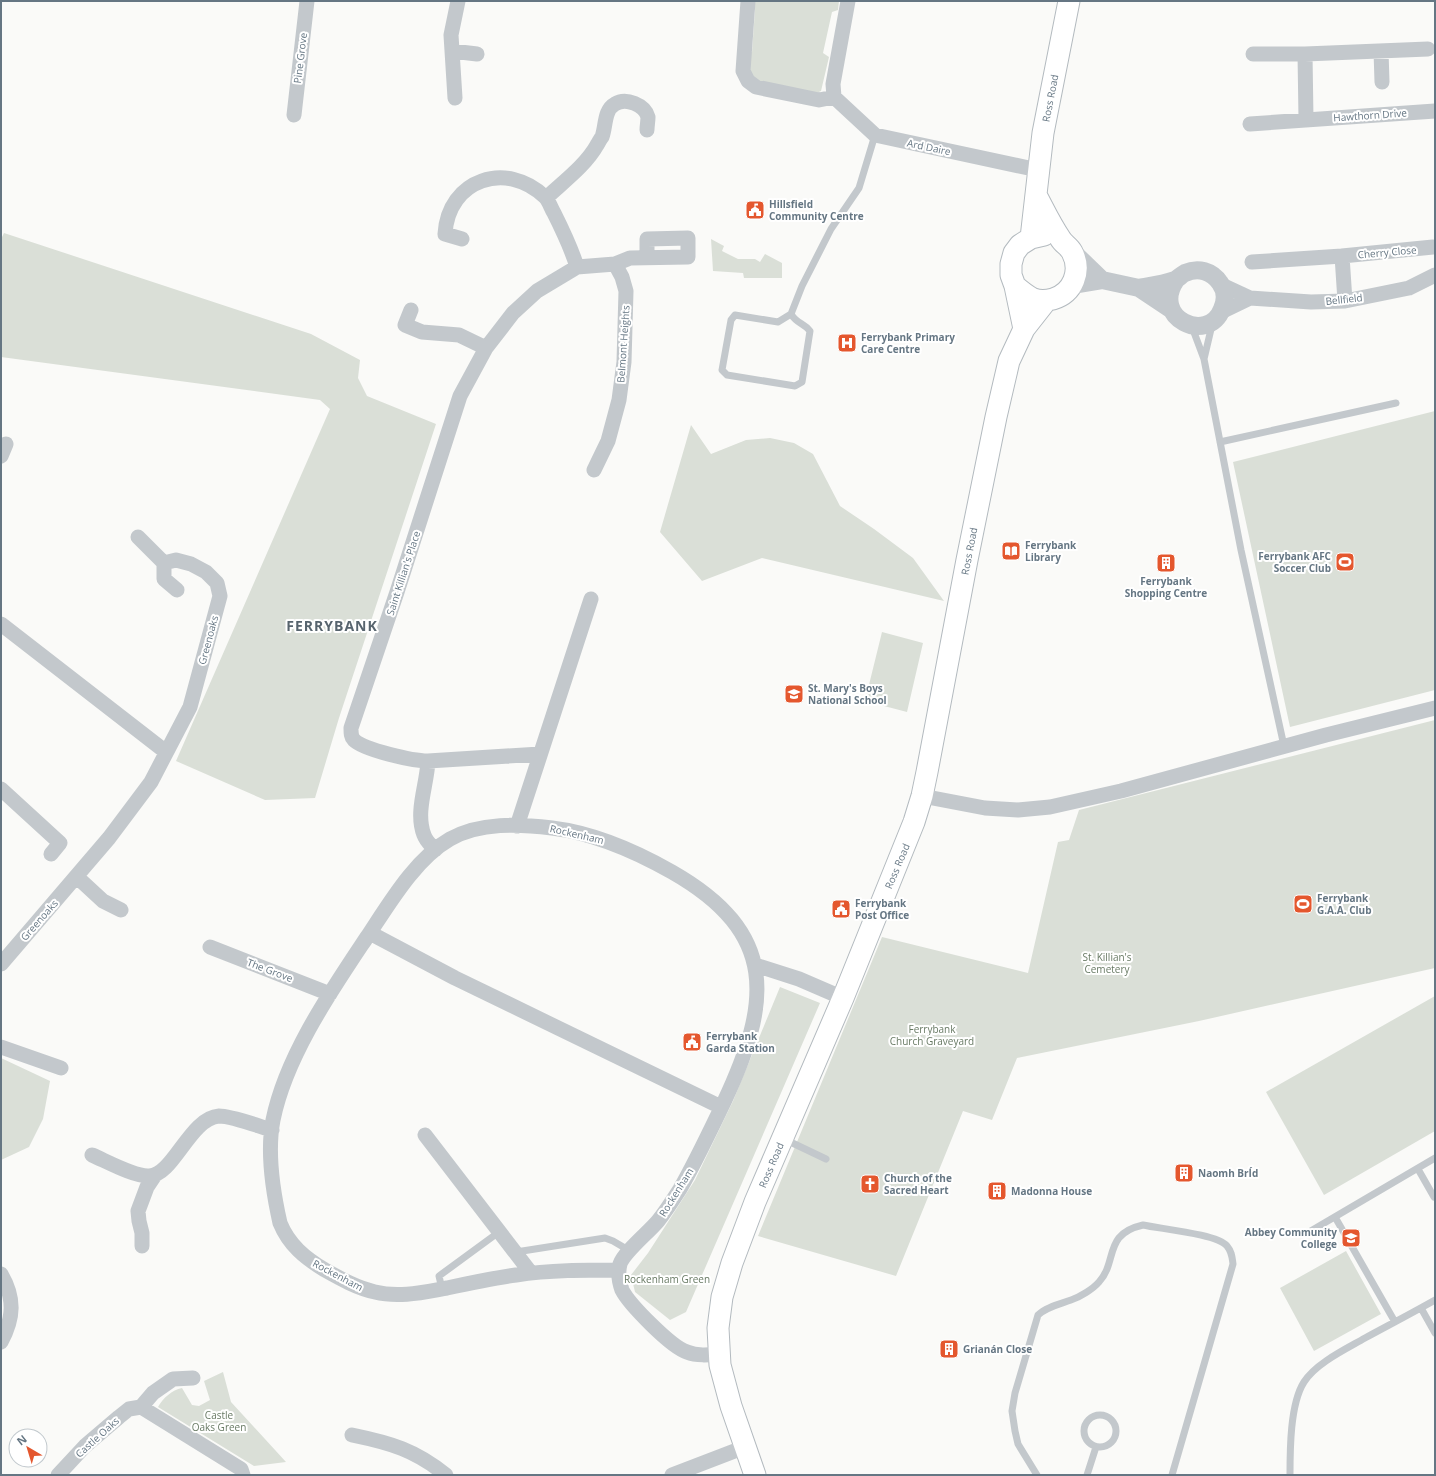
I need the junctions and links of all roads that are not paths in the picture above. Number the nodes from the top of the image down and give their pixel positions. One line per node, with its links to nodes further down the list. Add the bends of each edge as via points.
1 (307, 1): 16 (street, Pine Grove)
2 (458, 1): 7 (street, via 451,35)
3 (748, 1): 13 (street, via 743,70 748,81 756,87 819,100)
4 (848, 1): 13 (street, via 833,84)
5 (1069, 1): 21 (main road, Ross Road)
6 (1428, 49): 8 (street)
7 (452, 51): 9 (street); 14 (street)
8 (1381, 51): 11 (street); 12 (street)
9 (477, 54)
10 (1253, 54): 11 (street)
11 (1305, 54): 17 (street)
12 (1382, 82)
13 (834, 97): 20 (street)
14 (455, 98)
15 (1435, 111): 17 (street, Hawthorn Drive)
16 (294, 115)
17 (1306, 119): 18 (street, Hawthorn Drive)
18 (1250, 124)
19 (647, 130): 23 (street, via 648,117 642,108 624,100 616,103 607,114 602,136 593,152)
20 (875, 135): 21 (street, Ard Daire); 45 (lane, via 859,188 831,229)
21 (1038, 170): 22 (main road, Ross Road)
22 (1036, 196): 24 (main road, Ross Road); 26 (main road)
23 (546, 198): 25 (street, via 529,185 507,177 481,181 456,199 446,221 445,234); 32 (street, via 570,245)
24 (1031, 238): 26 (main road, via 1046,235); 38 (main road, via 1020,245 1014,253 1011,275)
25 (462, 239)
26 (1067, 246): 34 (street); 36 (main road, via 1076,266)
27 (1433, 247): 28 (street, Cherry Close)
28 (1342, 256): 30 (street, Cherry Close); 42 (street)
29 (647, 258): 31 (street, via 630,258)
30 (1252, 262)
31 (616, 264): 32 (street); 53 (street, Belmont Heights, via 626,291 624,362 608,442)
32 (577, 266): 49 (street, via 537,291 513,313)
33 (1435, 275): 42 (street, Bellfield, via 1409,288)
34 (1102, 280): 36 (street); 39 (street)
35 (1176, 280): 37 (street, via 1191,270 1200,270 1209,273); 39 (street); 44 (street, via 1169,294)
36 (1072, 285): 41 (main road, via 1064,294)
37 (1222, 285): 40 (street, Bellfield); 46 (street, via 1224,303)
38 (1016, 286): 41 (main road, via 1027,297); 48 (main road)
39 (1139, 288): 44 (street)
40 (1250, 298): 42 (street, Bellfield, via 1311,302); 46 (street, Bellfield)
41 (1046, 301): 48 (main road, Ross Road)
42 (1345, 301)
43 (411, 310): 49 (street, via 406,325 422,332 459,335)
44 (1172, 310): 47 (street, via 1176,317)
45 (791, 314): 45 (lane, via 778,322 735,315 731,320 722,370 727,375 796,386 802,382 810,331 806,325 795,321)
46 (1217, 316): 47 (street, via 1199,326); 50 (lane)
47 (1191, 325): 50 (lane)
48 (1024, 330): 65 (main road, Ross Road, via 1009,361 996,417)
49 (486, 348): 63 (street, Saint Killian's Place, via 460,396 351,728 352,737 363,746 407,760)
50 (1204, 359): 52 (lane)
51 (1396, 403): 52 (lane)
52 (1220, 442): 60 (lane)
53 (594, 470)
54 (138, 537): 55 (street)
55 (164, 563): 56 (street, via 164,579); 61 (street, Greenoaks, via 176,560 206,572 217,583 220,596 190,707)
56 (177, 590)
57 (590, 600): 62 (street)
58 (1, 624): 61 (street)
59 (1435, 708): 60 (street)
60 (1284, 746): 65 (street, via 1121,791 1050,807 1018,810 985,808)
61 (166, 752): 69 (street, Greenoaks, via 151,782)
62 (540, 754): 63 (street, Saint Killian's Place); 66 (street)
63 (428, 761): 67 (street, via 422,800 422,822 424,835)
64 (1, 788): 68 (street, via 60,842)
65 (922, 796): 76 (main road, Ross Road, via 908,839)
66 (517, 826): 67 (street, Rockenham, via 490,827 467,832); 74 (street, Rockenham, via 556,828 593,836 632,851 677,875 731,917 744,936)
67 (435, 850): 71 (street, Rockenham, via 410,877)
68 (51, 854)
69 (77, 877): 70 (street, via 103,901); 73 (street, Greenoaks)
70 (121, 910)
71 (370, 933): 75 (street, Rockenham); 79 (street, via 456,978)
72 (210, 947): 75 (street, The Grove)
73 (1, 964)
74 (755, 965): 76 (street, via 793,976); 79 (street, Rockenham, via 757,985 753,1025 746,1051)
75 (330, 994): 80 (street, Rockenham, via 288,1074)
76 (843, 998): 82 (main road, Ross Road)
77 (1, 1047): 78 (street)
78 (61, 1068)
79 (721, 1107): 93 (street, Rockenham, via 674,1198 658,1221)
80 (272, 1130): 87 (street, via 228,1118 213,1117 200,1126); 98 (street, Rockenham, via 272,1172 278,1213 283,1231 300,1253 333,1274 367,1290 397,1294)
81 (425, 1135): 90 (street)
82 (782, 1138): 85 (lane); 104 (main road, Ross Road, via 726,1281 719,1314)
83 (92, 1155): 87 (street, via 139,1175)
84 (1435, 1158): 86 (lane)
85 (826, 1159)
86 (1418, 1169): 88 (lane); 89 (lane)
87 (155, 1175): 92 (street, via 147,1187 138,1211)
88 (1434, 1197)
89 (1335, 1217): 91 (lane); 101 (lane)
90 (499, 1232): 94 (street); 98 (lane, via 440,1276)
91 (1309, 1232)
92 (142, 1246)
93 (630, 1251): 94 (lane, via 606,1238); 95 (street, Rockenham, via 623,1258)
94 (515, 1252): 96 (street)
95 (619, 1270): 96 (street, Rockenham); 104 (street, via 621,1287 627,1297 672,1344 691,1354)
96 (531, 1273): 98 (street, Rockenham)
97 (1, 1274): 103 (street, via 8,1286 11,1301 11,1317)
98 (442, 1289)
99 (1435, 1300): 100 (lane)
100 (1421, 1308): 101 (lane); 102 (lane)
101 (1395, 1322): 118 (lane, via 1331,1358 1304,1382 1294,1416 1290,1445)
102 (1435, 1333)
103 (1, 1342)
104 (718, 1354): 108 (main road, Ross Road, via 726,1392)
105 (193, 1378): 106 (street, Castle Oaks, via 173,1379 153,1393)
106 (141, 1407): 110 (street, Castle Oaks, via 129,1409 119,1417 85,1446); 111 (street, via 241,1468)
107 (352, 1435): 112 (street, via 406,1449)
108 (745, 1447): 113 (street); 114 (main road, Ross Road)
109 (1096, 1447): 109 (lane, via 1087,1441 1085,1425 1093,1417 1103,1415 1112,1420 1116,1435 1111,1444); 116 (lane)
110 (58, 1475)
111 (243, 1475)
112 (446, 1475)
113 (672, 1475)
114 (755, 1475)
115 (1037, 1475): 117 (lane, via 1018,1444 1012,1411 1038,1315 1047,1309 1074,1300 1098,1284 1104,1276 1114,1245 1119,1238 1133,1228 1143,1225 1213,1238 1227,1245 1232,1253 1233,1264)
116 (1087, 1475)
117 (1172, 1475)
118 (1290, 1475)

